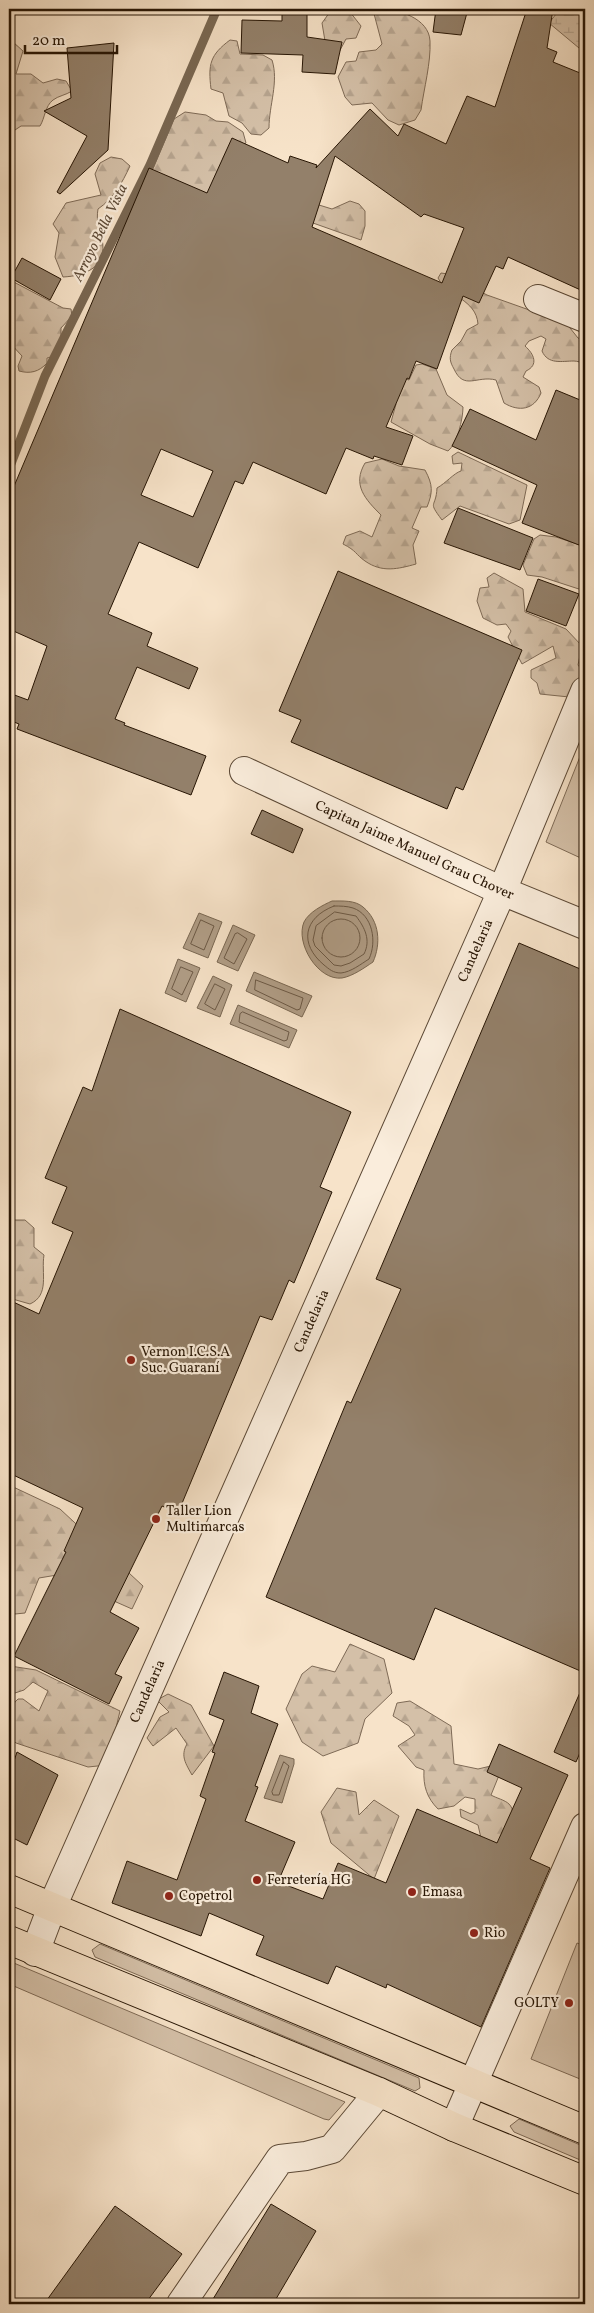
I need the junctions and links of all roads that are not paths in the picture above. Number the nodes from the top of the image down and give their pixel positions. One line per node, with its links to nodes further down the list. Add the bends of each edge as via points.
1 (538, 299): 2 (street)
2 (585, 318)
3 (585, 691): 5 (street, Candelaria)
4 (244, 772): 5 (street, Capitan Jaime Manuel Grau Chover)
5 (502, 892): 6 (street, Capitan Jaime Manuel Grau Chover); 9 (street, Candelaria)
6 (585, 925)
7 (585, 1827): 12 (street)
8 (9, 1889): 9 (highway)
9 (52, 1907): 11 (street, Candelaria); 12 (highway)
10 (9, 1940): 11 (highway)
11 (36, 1952): 13 (highway)
12 (472, 2082): 14 (street); 15 (highway)
13 (379, 2092): 14 (highway); 17 (street, via 332,2149 280,2159)
14 (454, 2126): 16 (highway)
15 (585, 2130)
16 (585, 2181)
17 (181, 2304)

